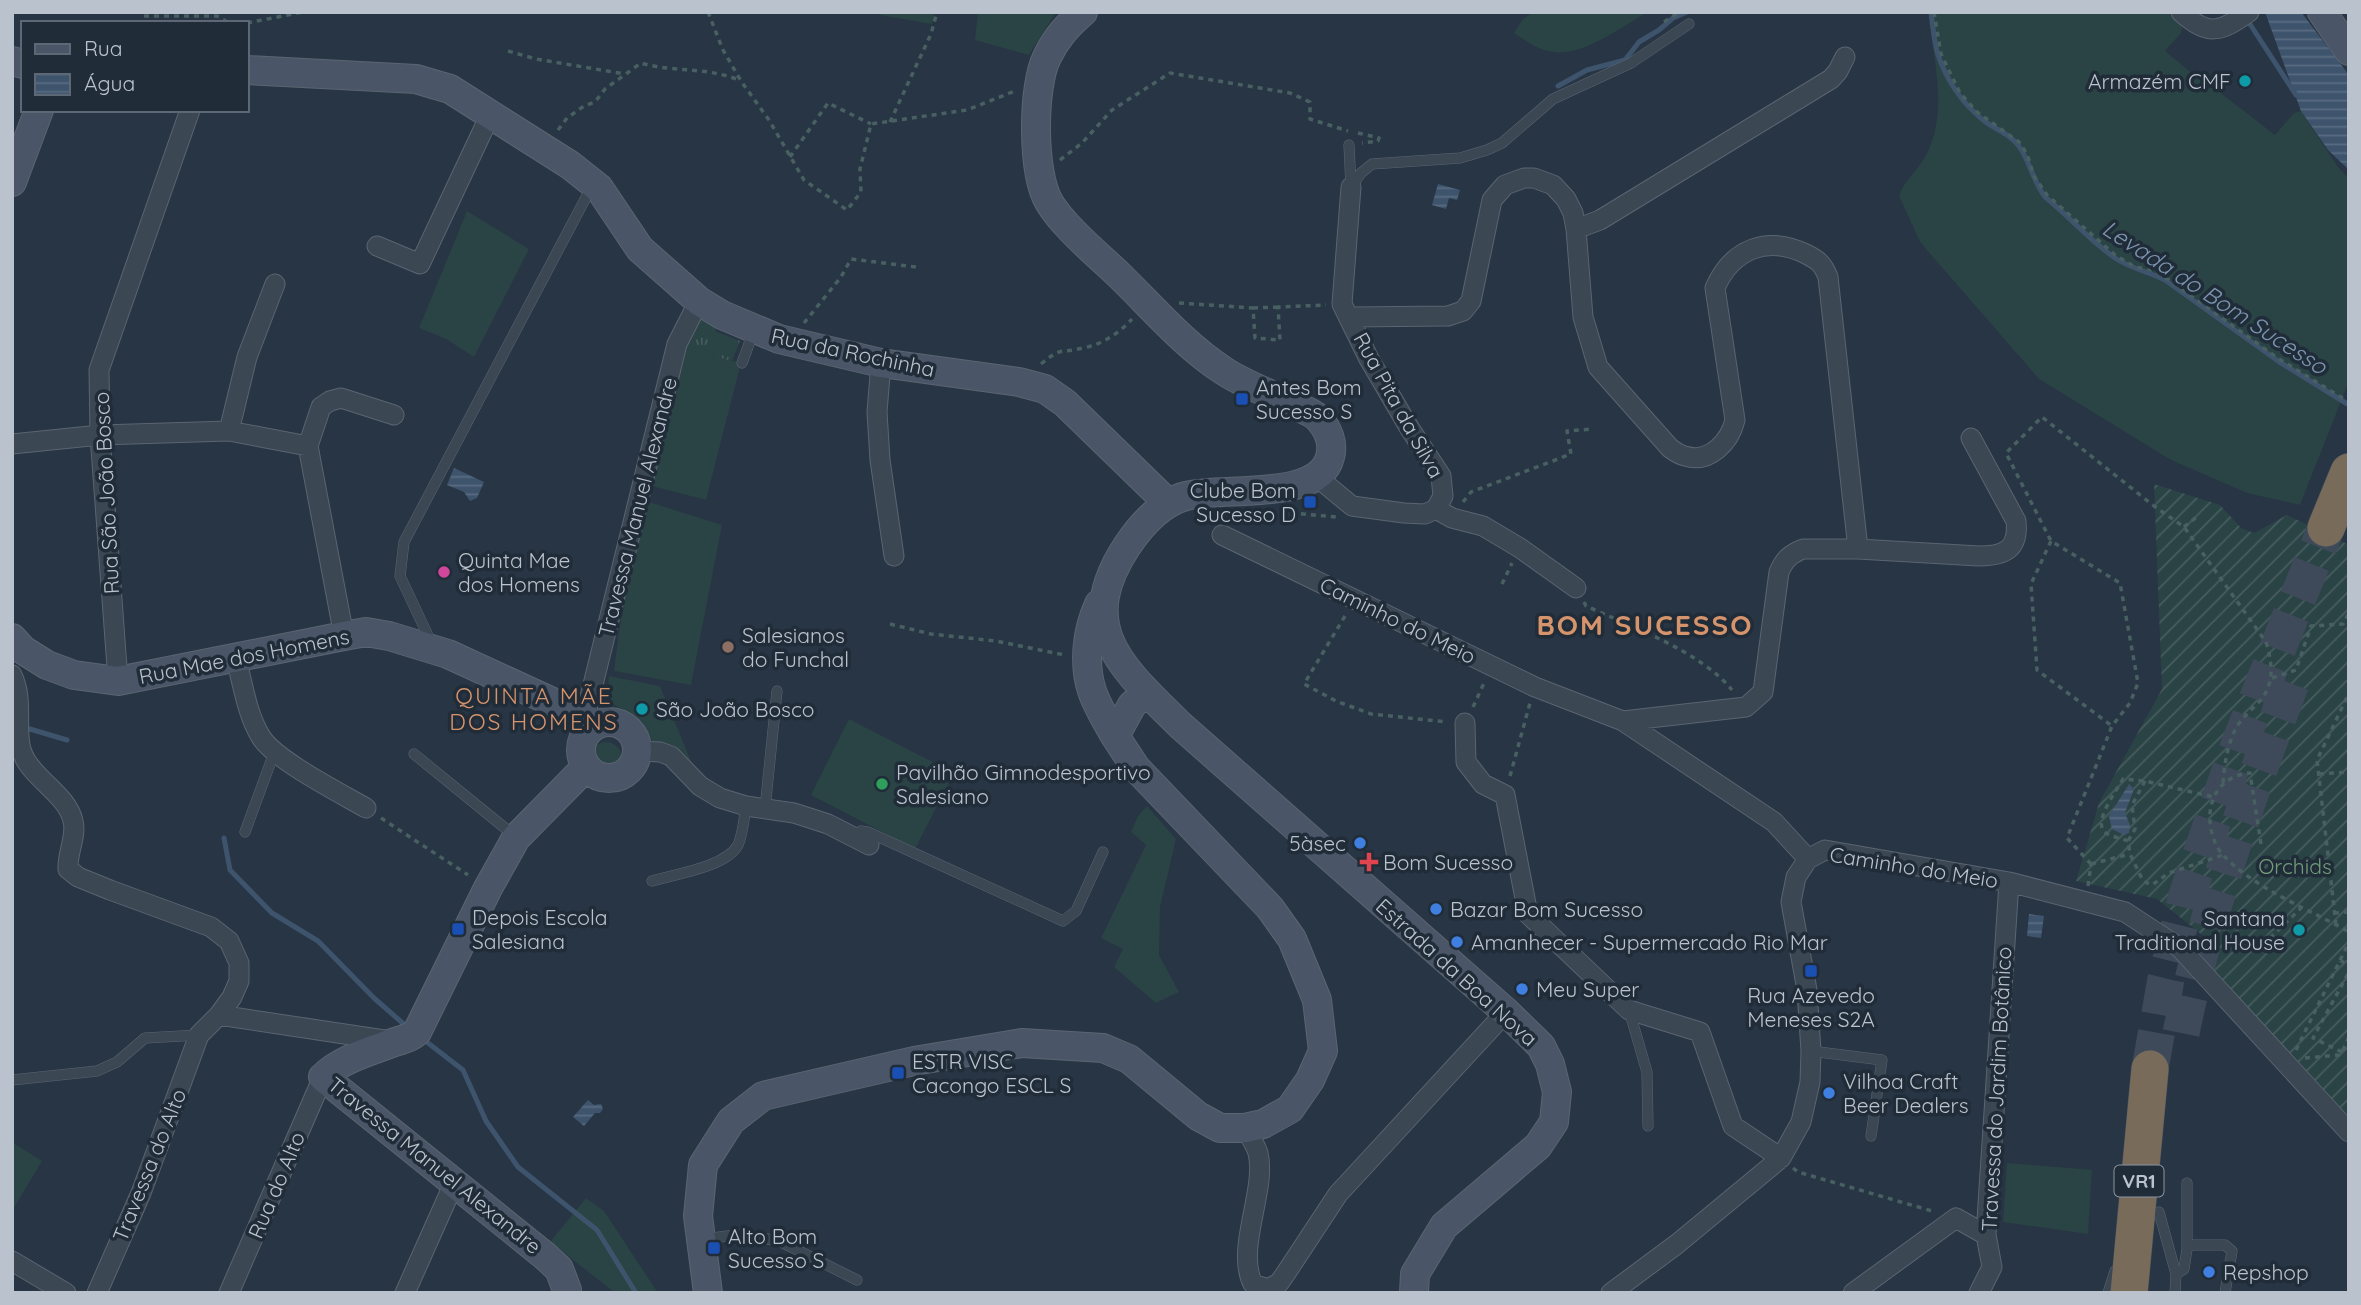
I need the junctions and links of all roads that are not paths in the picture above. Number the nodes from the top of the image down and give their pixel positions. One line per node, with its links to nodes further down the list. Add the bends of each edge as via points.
1 (1083, 12): 33 (street, via 1062,30 1045,60 1038,93 1039,177 1049,202 1078,236 1202,355 1227,373 1317,417 1328,431 1332,449 1328,467)
2 (2181, 12): 3 (street, via 2205,29 2221,30)
3 (2249, 12)
4 (2322, 12): 8 (street)
5 (2342, 12): 7 (street)
6 (1689, 24): 17 (lane, via 1631,62 1553,99 1488,150 1460,158 1372,164)
7 (2349, 42)
8 (2349, 51)
9 (1845, 57): 18 (street, via 1830,79 1600,220)
10 (248, 71): 13 (street, Rua da Rochinha, via 416,79 450,89)
11 (38, 112): 15 (street)
12 (189, 112): 28 (street, Rua São João Bosco, via 99,370)
13 (491, 113): 16 (street, Rua da Rochinha); 19 (street, via 420,264)
14 (1349, 145): 17 (lane)
15 (12, 182)
16 (594, 183): 21 (street, Rua da Rochinha, via 640,249); 44 (lane, via 404,542 400,576 430,641)
17 (1351, 187): 22 (street)
18 (1576, 229): 22 (street, Rua Pita da Silva, via 1566,199 1553,185 1534,178 1514,181 1492,200 1471,300 1463,311 1448,316); 38 (street, Rua Pita da Silva, via 1583,317 1598,367 1670,448 1685,456 1704,456 1721,447 1735,420 1715,288 1725,270 1749,250 1771,245 1794,248 1824,265)
19 (377, 246)
20 (275, 284): 27 (street, via 247,357)
21 (699, 301): 23 (street, Rua da Rochinha); 51 (street, Travessa Manuel Alexandre, via 677,344)
22 (1346, 311): 35 (street, Rua Pita da Silva, via 1376,371 1441,475)
23 (751, 328): 24 (street, Rua da Rochinha); 25 (lane)
24 (881, 362): 34 (street, Rua da Rochinha, via 1045,389); 39 (street, via 877,424)
25 (742, 363)
26 (394, 415): 31 (street, via 341,398 330,401 321,407)
27 (229, 432): 28 (street); 31 (street)
28 (100, 435): 30 (street); 47 (street, Rua São João Bosco)
29 (1971, 438): 38 (street, via 2016,521 2017,533 2006,553 1979,556)
30 (12, 444)
31 (308, 446): 42 (street)
32 (2349, 472): 36 (highway)
33 (1317, 477): 34 (street, via 1295,486 1187,495); 35 (street, Rua Pita da Silva, via 1352,506)
34 (1168, 503): 41 (street, via 1139,528 1117,562)
35 (1444, 514): 40 (street, via 1483,526)
36 (2340, 531)
37 (1222, 536): 50 (street, Caminho do Meio, via 1535,687)
38 (1858, 549): 50 (street, via 1803,549 1783,562 1763,692 1746,707)
39 (894, 556)
40 (1576, 588)
41 (1107, 589): 49 (street, Estrada da Boa Nova, via 1103,618 1111,648); 53 (street, via 1091,620 1088,659 1092,691)
42 (344, 636): 44 (street, Rua Mae dos Homens, via 366,632); 45 (street, Rua Mae dos Homens)
43 (12, 638): 47 (street, Rua Mae dos Homens, via 47,666)
44 (448, 654): 51 (street, Rua Mae dos Homens)
45 (236, 659): 47 (street, Rua Mae dos Homens); 55 (street, via 253,722)
46 (12, 675): 69 (street, Travessa do Alto, via 18,686 20,747 74,822 68,869 110,890 211,927 229,941 239,963 239,981)
47 (118, 681)
48 (778, 691): 59 (lane)
49 (1147, 692): 53 (street, via 1132,705); 68 (street, Estrada da Boa Nova)
50 (1623, 721): 64 (street, Caminho do Meio, via 1774,822)
51 (589, 722): 54 (street, via 622,725 634,736); 57 (street, via 580,753)
52 (1465, 723): 67 (street, via 1466,762 1483,784 1505,795 1528,914)
53 (1115, 736): 77 (street, via 1136,768 1270,908 1292,939 1317,1000 1323,1051 1310,1080 1290,1110)
54 (638, 751): 57 (street, via 628,772 618,778 594,775); 59 (street, via 671,756 700,786 720,798)
55 (274, 753): 58 (street); 60 (lane)
56 (414, 754): 61 (lane)
57 (586, 767): 61 (street, Travessa Manuel Alexandre)
58 (366, 808)
59 (756, 808): 62 (street, via 806,817); 65 (lane, via 731,854 719,862)
60 (244, 832)
61 (516, 838): 71 (street, Travessa Manuel Alexandre, via 417,1032)
62 (861, 841): 63 (lane, via 861,831 869,832 1063,921 1076,911)
63 (1103, 852)
64 (1808, 859): 66 (street, Caminho do Meio, via 1825,850 1846,852); 72 (street, via 1796,877 1791,902 1807,990)
65 (652, 881)
66 (2009, 883): 78 (street, Caminho do Meio, via 2125,912 2171,942); 84 (street, Travessa do Jardim Botânico)
67 (1629, 1010): 76 (lane, via 1647,1072); 80 (street, via 1700,1032 1733,1126)
68 (1506, 1012): 77 (street, via 1338,1194 1279,1283 1268,1289 1253,1284 1247,1266 1259,1164); 96 (street, Estrada da Boa Nova, via 1541,1045 1550,1064 1557,1092 1554,1122 1538,1146 1444,1226 1415,1274)
69 (219, 1015): 70 (street, Travessa do Alto); 71 (street)
70 (199, 1035): 75 (lane, via 145,1038 117,1062 97,1071); 92 (street, Travessa do Alto, via 141,1193)
71 (397, 1041): 74 (street, Travessa Manuel Alexandre, via 332,1067)
72 (1811, 1051): 79 (lane, via 1882,1060); 80 (street, via 1801,1122)
73 (2162, 1070): 83 (highway, VR1)
74 (323, 1077): 81 (street, Travessa Manuel Alexandre); 93 (street, Rua do Alto)
75 (12, 1080)
76 (1648, 1126)
77 (1245, 1128): 85 (street, via 1220,1128 1198,1116 1129,1059 1102,1048 1022,1043 914,1062 762,1096 731,1121 703,1165 698,1216)
78 (2349, 1132)
79 (1871, 1136)
80 (1781, 1158): 97 (street)
81 (454, 1183): 90 (street, Travessa Manuel Alexandre, via 559,1269); 94 (street)
82 (2187, 1183): 86 (lane)
83 (2147, 1219): 89 (highway, VR1); 100 (lane, via 2115,1268); 101 (highway, VR1)
84 (1986, 1236): 98 (street, via 1956,1218); 99 (street, Travessa do Jardim Botânico, via 1992,1267)
85 (701, 1239): 88 (lane, via 743,1234 779,1241); 95 (street)
86 (2187, 1249): 89 (lane, via 2184,1269); 103 (lane, via 2196,1244 2229,1247)
87 (12, 1261): 91 (street)
88 (857, 1280)
89 (2164, 1284): 102 (lane)
90 (570, 1292)
91 (66, 1293)
92 (97, 1293)
93 (229, 1293)
94 (405, 1293)
95 (708, 1293)
96 (1413, 1293)
97 (1611, 1293)
98 (1853, 1293)
99 (1979, 1293)
100 (2108, 1293)
101 (2129, 1293)
102 (2175, 1293)
103 (2225, 1293)

